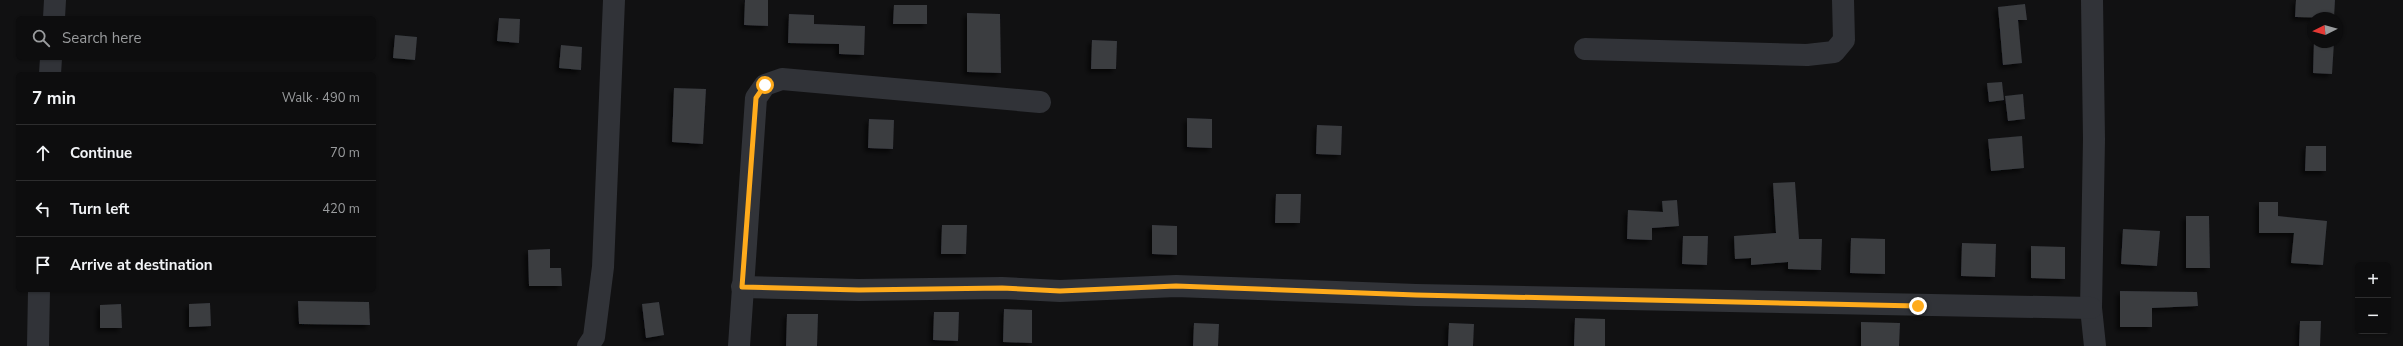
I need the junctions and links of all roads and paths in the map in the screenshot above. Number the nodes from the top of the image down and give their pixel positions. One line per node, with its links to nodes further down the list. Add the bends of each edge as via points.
1 (55, 0): 5 (street)
2 (614, 0): 14 (street, via 603,266 594,337)
3 (1843, 0): 6 (street, via 1844,40 1834,52 1807,55)
4 (2092, 0): 12 (street, via 2094,139)
5 (54, 16)
6 (1585, 50)
7 (51, 60): 8 (street)
8 (50, 72)
9 (1040, 102): 10 (street, via 782,80 765,85 756,98)
10 (742, 287): 12 (street, via 859,290 1002,288 1060,291 1176,286 1416,295); 15 (street)
11 (39, 292): 13 (street)
12 (2091, 308): 16 (street)
13 (38, 346)
14 (588, 346)
15 (739, 346)
16 (2096, 346)

